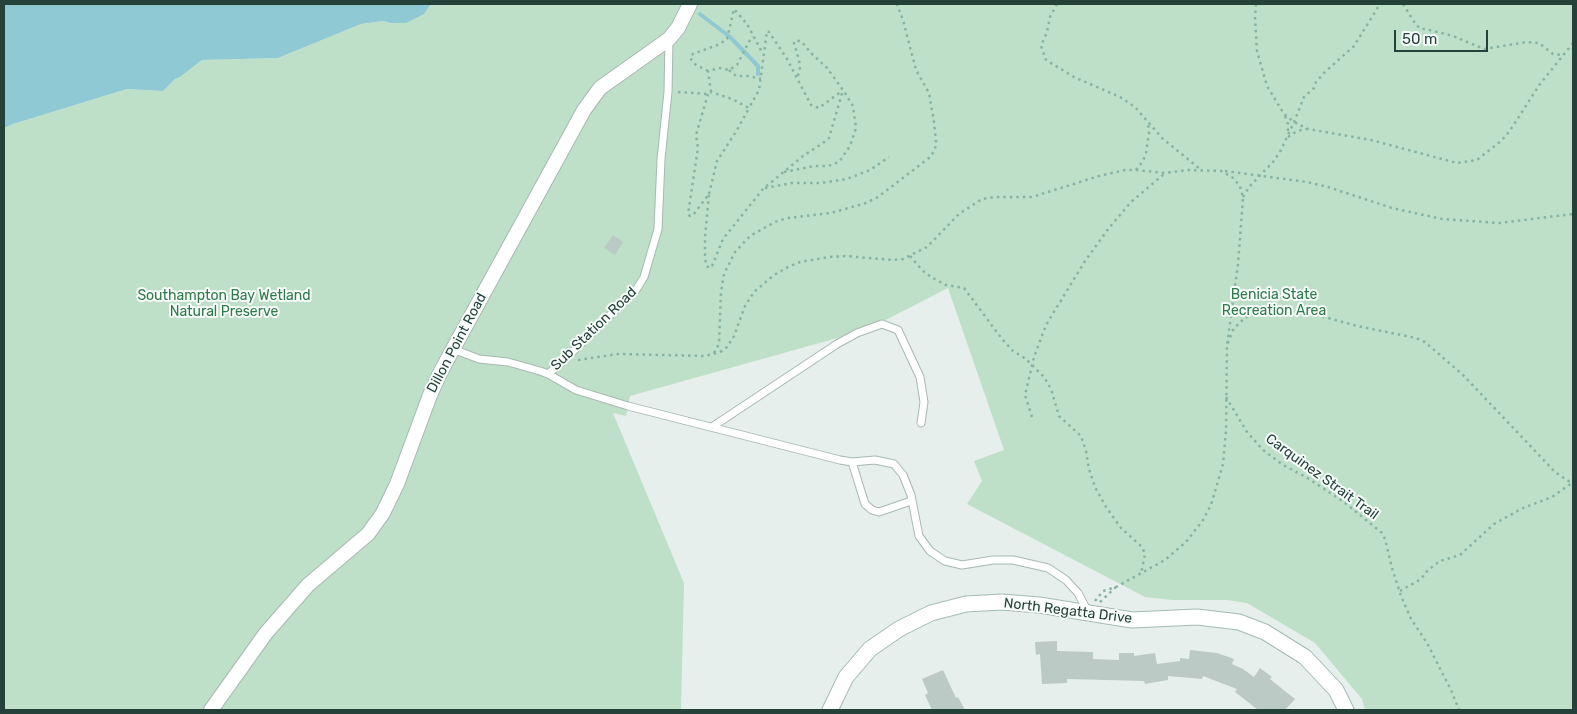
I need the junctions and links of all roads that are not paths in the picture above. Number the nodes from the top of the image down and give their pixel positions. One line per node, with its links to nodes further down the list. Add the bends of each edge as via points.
1 (690, 4): 2 (street, Dillon Point Road)
2 (670, 38): 3 (street, Dillon Point Road, via 600,88 584,110); 4 (lane, Sub Station Road, via 658,229 644,277 636,290)
3 (453, 349): 4 (lane, Sub Station Road, via 479,359 508,362); 10 (street, Dillon Point Road, via 430,395 383,513 368,534 308,585 278,619)
4 (548, 374): 6 (lane, via 576,390)
5 (921, 422): 6 (lane, via 924,402 917,371 898,330 882,324 837,344)
6 (712, 427): 7 (lane)
7 (852, 462): 8 (lane, via 875,460 894,464 902,475); 8 (lane, via 865,504 872,510 879,512)
8 (911, 501): 9 (lane, via 919,536 930,551 945,562 962,565 1013,560 1048,568 1078,593)
9 (1089, 614): 11 (street, North Regatta Drive, via 1002,602 966,604 931,613 870,649 846,677); 12 (street, North Regatta Drive, via 1132,620 1197,617 1232,622 1265,632 1305,657 1336,690)
10 (211, 710)
11 (830, 710)
12 (1346, 710)

